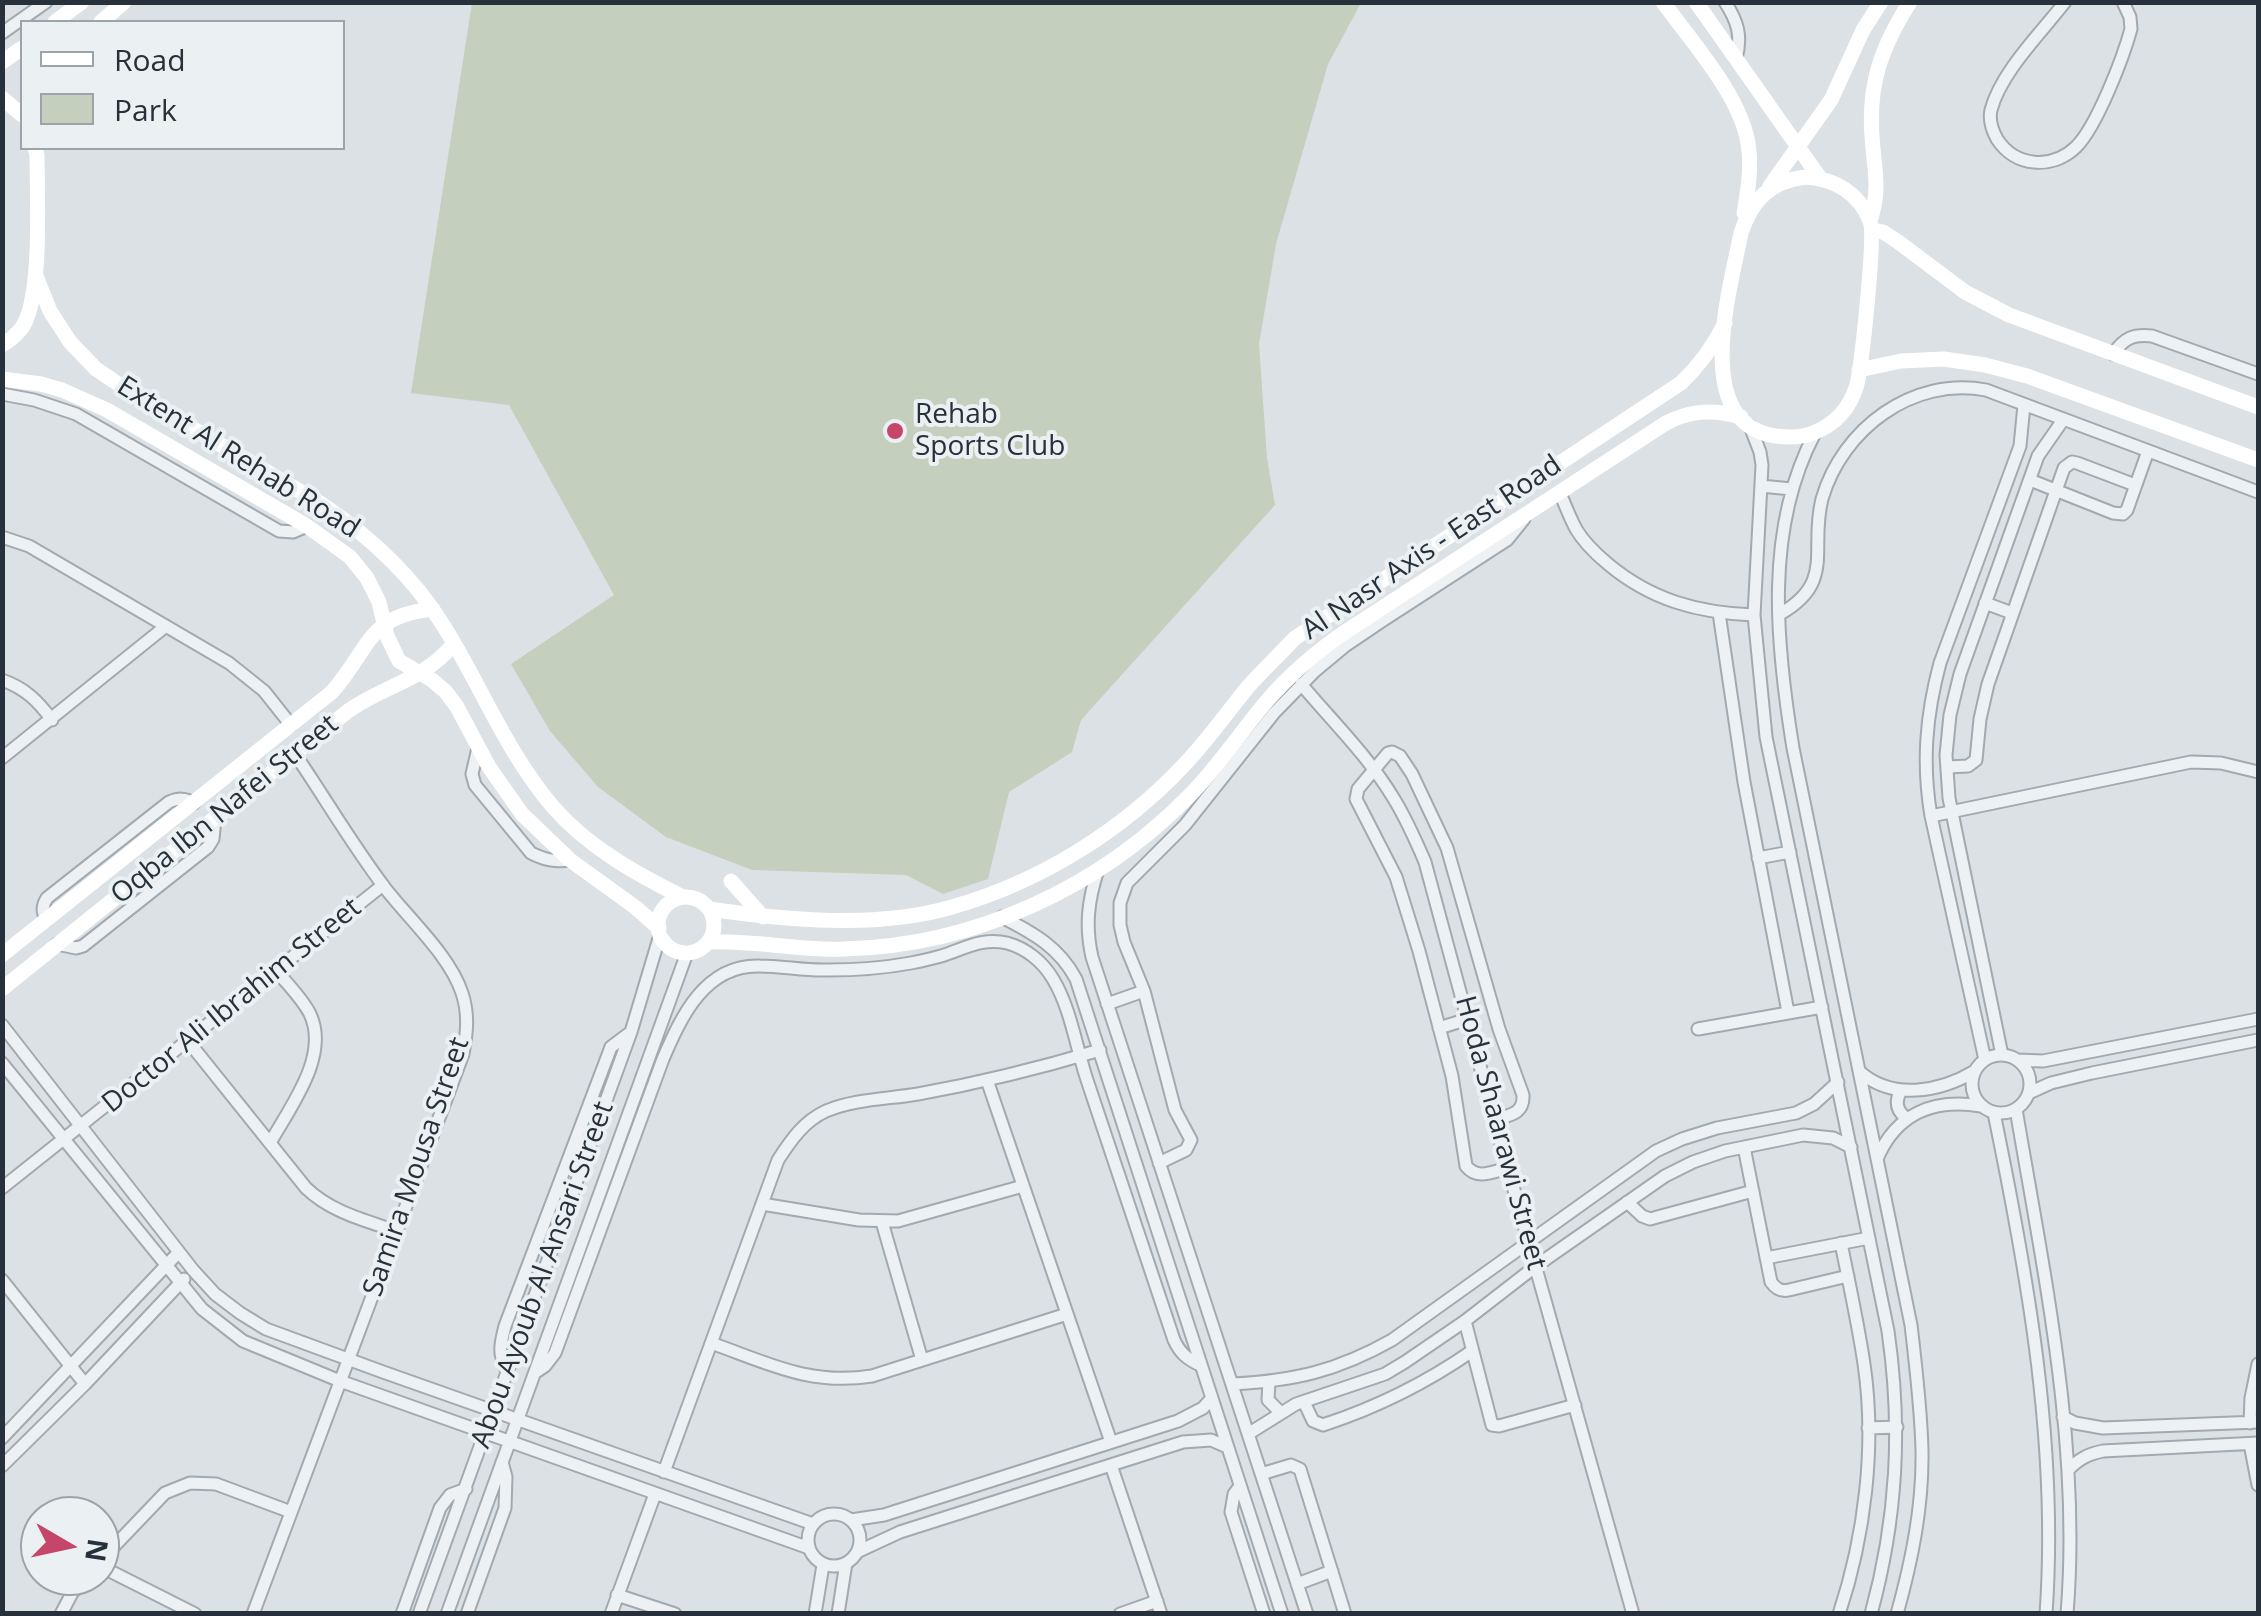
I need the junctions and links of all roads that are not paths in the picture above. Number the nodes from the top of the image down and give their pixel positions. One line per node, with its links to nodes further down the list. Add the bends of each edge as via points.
1 (46, 2): 11 (street)
2 (82, 2): 12 (street)
3 (124, 2): 13 (street)
4 (1664, 2): 15 (street)
5 (1696, 2): 14 (street)
6 (1726, 2): 16 (street, via 1739,29)
7 (1881, 2): 17 (street, via 1830,100)
8 (1910, 2): 21 (street, via 1875,75 1871,114 1878,183)
9 (2065, 2): 10 (street, via 2013,68 1990,114 2005,150 2022,160 2057,160 2092,126 2131,29)
10 (2123, 2)
11 (21, 20)
12 (58, 20)
13 (103, 20)
14 (1722, 39): 15 (street); 16 (street)
15 (1701, 54): 22 (street, via 1748,139)
16 (1736, 59): 17 (street)
17 (1798, 145): 19 (street); 20 (street)
18 (37, 150): 23 (street)
19 (1820, 178): 20 (street); 21 (street, via 1851,193)
20 (1768, 188): 22 (street)
21 (1872, 225): 26 (street, via 1965,292); 27 (street)
22 (1741, 232): 24 (street)
23 (36, 276): 25 (street, via 28,317); 53 (street, Extent Al Rehab Road, via 70,342 96,369 348,522)
24 (1725, 323): 36 (street, via 1721,372); 39 (street, Al Nasr Axis - East Road, via 1681,382)
25 (2, 345)
26 (2113, 354): 28 (street, via 2122,340 2152,336); 33 (street)
27 (1860, 370): 37 (street, via 1846,408); 40 (street, via 1944,359 1985,365)
28 (2258, 374)
29 (2, 378): 31 (street, Extent Al Rehab Road)
30 (2, 394): 34 (street)
31 (84, 398): 34 (street); 50 (street, Extent Al Rehab Road)
32 (2024, 404): 35 (street); 57 (street, via 1986,390 1948,387 1910,398 1873,422 1828,482 1812,586); 75 (street, via 2020,446 1932,694 1925,758)
33 (2258, 408)
34 (76, 414): 50 (street, via 279,531)
35 (2064, 420): 38 (street); 42 (street)
36 (1746, 422): 37 (street, Al Nasr Axis - East Road, via 1775,436); 41 (street, Al Nasr Axis - East Road, via 1710,411 1680,416); 44 (street, via 1760,452)
37 (1815, 433): 45 (street)
38 (2148, 451): 43 (street); 47 (street)
39 (1568, 457): 41 (street); 83 (street, Al Nasr Axis - East Road, via 1295,638 1158,791 1054,865 951,908 870,919)
40 (2256, 463)
41 (1582, 479): 48 (street, Al Nasr Axis - East Road)
42 (2030, 480): 46 (street); 52 (street)
43 (2135, 485): 46 (street, via 2072,462); 46 (street, via 2127,510 2118,514)
44 (1761, 486): 45 (street); 56 (street)
45 (1791, 489): 57 (street)
46 (2056, 491): 54 (street)
47 (2258, 492)
48 (1560, 493): 49 (street, Al Nasr Axis - East Road); 55 (street, via 1577,531 1625,578 1654,595)
49 (1528, 514): 63 (street, via 1507,540 1345,646); 73 (street, Al Nasr Axis - East Road, via 1320,650 1267,702)
50 (306, 526): 58 (street, Extent Al Rehab Road, via 367,578)
51 (2, 537): 59 (street)
52 (1986, 603): 54 (street); 70 (street, via 1950,715)
53 (433, 609): 58 (street); 60 (street, Extent Al Rehab Road)
54 (2012, 613): 70 (street, via 1988,684 1976,760)
55 (1720, 614): 56 (street); 77 (street)
56 (1754, 614): 76 (street, via 1766,738)
57 (1780, 614): 113 (street, via 1793,748)
58 (384, 623): 61 (street, Extent Al Rehab Road, via 400,660); 64 (street, Oqba Ibn Nafei Street)
59 (166, 626): 66 (street); 67 (street, via 247,676)
60 (454, 644): 61 (street, Oqba Ibn Nafei Street); 81 (street, Extent Al Rehab Road, via 524,769 556,810 622,865)
61 (422, 673): 65 (street, Oqba Ibn Nafei Street); 87 (street, Extent Al Rehab Road, via 457,707 522,814)
62 (2, 680): 66 (street, via 28,693)
63 (1301, 684): 71 (street, Hoda Shaarawi Street); 73 (street)
64 (332, 692): 65 (street); 67 (street, Oqba Ibn Nafei Street)
65 (348, 711): 68 (street, Oqba Ibn Nafei Street)
66 (52, 720): 69 (street)
67 (292, 725): 90 (street, Oqba Ibn Nafei Street)
68 (295, 754): 80 (street, Samira Mousa Street); 94 (street, Oqba Ibn Nafei Street)
69 (2, 758)
70 (1947, 767): 74 (street)
71 (1374, 769): 85 (street, via 1392,752 1412,774 1448,848); 86 (street, Hoda Shaarawi Street, via 1411,830); 102 (street, via 1358,789 1357,805 1396,877)
72 (2258, 772): 74 (street, via 2192,762)
73 (1204, 790): 78 (street, Al Nasr Axis - East Road); 95 (street, via 1185,825 1126,883 1120,925)
74 (1952, 812): 75 (street); 107 (street)
75 (1931, 816): 110 (street)
76 (1790, 852): 77 (street); 97 (street)
77 (1758, 858): 98 (street)
78 (1098, 870): 84 (street, Al Nasr Axis - East Road); 92 (street, via 1087,913)
79 (731, 881): 83 (street)
80 (383, 885): 91 (street, Doctor Ali Ibrahim Street); 142 (street, Samira Mousa Street, via 453,972 467,1033)
81 (683, 897): 82 (street); 87 (street, via 662,911)
82 (709, 909): 83 (street, Al Nasr Axis - East Road); 88 (street, via 714,926)
83 (764, 916)
84 (1002, 917): 88 (street, Al Nasr Axis - East Road, via 878,947); 93 (street, via 1049,944)
85 (1471, 924): 86 (street); 125 (street, via 1523,1095 1519,1111)
86 (1445, 931): 99 (street, Hoda Shaarawi Street)
87 (659, 932): 89 (street, via 671,948); 172 (street, Abou Ayoub Al Ansari Street, via 631,1032)
88 (708, 942): 89 (street)
89 (688, 953): 109 (street, Abou Ayoub Al Ansari Street)
90 (2, 955)
91 (276, 970): 105 (street, Doctor Ali Ibrahim Street); 129 (street, via 312,1017 316,1044 311,1068)
92 (1096, 971): 93 (street); 96 (street)
93 (1076, 979): 106 (street)
94 (2, 989)
95 (1144, 991): 96 (street); 133 (street, via 1172,1100 1191,1140 1186,1150)
96 (1107, 1004): 117 (street)
97 (1822, 1006): 98 (street); 116 (street)
98 (1788, 1012): 103 (street)
99 (1468, 1019): 102 (street); 125 (street, Hoda Shaarawi Street)
100 (2258, 1019): 111 (street, via 2043,1062)
101 (2, 1025): 126 (street)
102 (1440, 1028): 135 (street, via 1466,1166 1479,1175)
103 (1698, 1030)
104 (2258, 1040): 119 (street, via 2092,1072)
105 (188, 1041): 126 (street, Doctor Ali Ibrahim Street); 129 (street)
106 (1100, 1050): 108 (street); 120 (street)
107 (2002, 1055): 110 (street); 111 (street)
108 (1079, 1056): 109 (street, via 1045,967 1021,949 993,941 860,970 737,968 698,995); 115 (street); 163 (street, via 1174,1340)
109 (657, 1057): 175 (street, Abou Ayoub Al Ansari Street)
110 (1985, 1060): 114 (street)
111 (2018, 1060): 119 (street, via 2028,1071)
112 (2, 1063): 128 (street)
113 (1859, 1071): 118 (street); 132 (street)
114 (1975, 1071): 118 (street, via 1942,1087); 121 (street, via 1973,1093)
115 (987, 1080): 136 (street); 140 (street, via 827,1110 792,1138)
116 (1838, 1082): 127 (street, via 1796,1114); 131 (street)
117 (1134, 1088): 120 (street); 133 (street)
118 (1901, 1090): 124 (street, via 1896,1105)
119 (2029, 1094): 122 (street)
120 (1115, 1097): 163 (street)
121 (1981, 1106): 123 (street); 124 (street, via 1948,1105)
122 (2016, 1110): 123 (street); 174 (street)
123 (1994, 1113): 228 (street, via 2037,1356 2049,1523)
124 (1906, 1118): 132 (street)
125 (1494, 1120): 135 (street, Hoda Shaarawi Street)
126 (81, 1126): 128 (street, Doctor Ali Ibrahim Street); 146 (street)
127 (1682, 1138): 134 (street); 144 (street)
128 (63, 1140): 137 (street, Doctor Ali Ibrahim Street); 148 (street)
129 (270, 1143): 142 (street, via 317,1198)
130 (1744, 1147): 131 (street, via 1813,1135); 134 (street); 138 (street)
131 (1851, 1147): 143 (street)
132 (1876, 1159): 156 (street)
133 (1159, 1162): 168 (street)
134 (1694, 1162): 139 (street)
135 (1508, 1168): 144 (street, Hoda Shaarawi Street)
136 (1024, 1186): 141 (street); 154 (street)
137 (2, 1188)
138 (1753, 1191): 139 (street, via 1650,1219); 147 (street)
139 (1628, 1202): 149 (street)
140 (762, 1204): 141 (street); 158 (street)
141 (882, 1222): 161 (street)
142 (396, 1231): 160 (street, Samira Mousa Street)
143 (1870, 1238): 145 (street); 157 (street)
144 (1529, 1242): 149 (street, Hoda Shaarawi Street); 166 (street, via 1375,1350 1320,1372)
145 (1841, 1243): 147 (street); 151 (street)
146 (179, 1252): 148 (street); 150 (street)
147 (1766, 1258): 151 (street, via 1771,1282 1781,1290)
148 (166, 1265): 153 (street); 164 (street)
149 (1536, 1266): 155 (street); 171 (street, Hoda Shaarawi Street)
150 (193, 1270): 153 (street); 160 (street, via 252,1321)
151 (1848, 1276): 178 (street, via 1865,1366)
152 (2, 1280): 164 (street)
153 (180, 1283): 165 (street, via 243,1341); 167 (street)
154 (1068, 1314): 161 (street); 183 (street)
155 (1466, 1321): 159 (street); 170 (street, via 1385,1374)
156 (1910, 1325): 157 (street); 227 (street, via 1921,1480)
157 (1888, 1331): 177 (street)
158 (711, 1343): 161 (street, via 830,1380 872,1376); 190 (street)
159 (1472, 1351): 170 (street, via 1386,1402 1324,1424 1313,1421); 171 (street, via 1496,1426)
160 (348, 1360): 165 (street, Samira Mousa Street); 172 (street)
161 (922, 1360)
162 (2258, 1364): 176 (street)
163 (1200, 1365): 169 (street)
164 (70, 1366): 167 (street); 181 (street)
165 (340, 1381): 179 (street); 196 (street, Samira Mousa Street)
166 (1269, 1382): 168 (street); 173 (street, via 1268,1400)
167 (85, 1384): 188 (street)
168 (1232, 1384): 180 (street)
169 (1212, 1399): 183 (street, via 1192,1415); 185 (street)
170 (1304, 1402): 173 (street)
171 (1575, 1404): 224 (street, Hoda Shaarawi Street)
172 (493, 1412): 175 (street); 179 (street, Abou Ayoub Al Ansari Street)
173 (1280, 1412): 180 (street)
174 (2063, 1416): 176 (street, via 2102,1428); 189 (street)
175 (518, 1420): 182 (street, Abou Ayoub Al Ansari Street); 190 (street)
176 (2254, 1422)
177 (1897, 1427): 178 (street); 226 (street, via 1886,1555)
178 (1868, 1428): 225 (street, via 1861,1528)
179 (486, 1433): 182 (street); 194 (street, Abou Ayoub Al Ansari Street)
180 (1248, 1434): 191 (street)
181 (2, 1438)
182 (510, 1442): 186 (street, Abou Ayoub Al Ansari Street); 195 (street)
183 (1112, 1442): 197 (street)
184 (2254, 1443): 189 (street, via 2103,1451); 192 (street)
185 (1228, 1447): 187 (street, via 1211,1440 1183,1442); 193 (street)
186 (502, 1462): 213 (street, Abou Ayoub Al Ansari Street); 214 (street, via 505,1508)
187 (1111, 1465): 201 (street, via 889,1536); 208 (street)
188 (2, 1466)
189 (2068, 1470): 229 (street)
190 (664, 1472): 198 (street)
191 (1261, 1474): 204 (street, via 1298,1466); 206 (street)
192 (2258, 1484)
193 (1240, 1486): 220 (street, via 1231,1512); 221 (street)
194 (466, 1489): 211 (street, via 440,1508); 212 (street, Abou Ayoub Al Ansari Street)
195 (655, 1494): 200 (street); 207 (street)
196 (292, 1512): 199 (street, via 216,1484 190,1483 166,1493); 210 (street, Samira Mousa Street)
197 (851, 1520): 198 (street, via 827,1515); 201 (street, via 860,1535)
198 (813, 1524): 200 (street)
199 (120, 1542)
200 (808, 1548): 202 (street)
201 (858, 1552): 203 (street)
202 (824, 1564): 203 (street); 217 (street)
203 (846, 1564): 218 (street)
204 (1332, 1571): 206 (street); 223 (street)
205 (120, 1574): 209 (street)
206 (1298, 1584): 222 (street)
207 (617, 1595): 215 (street); 216 (street)
208 (1159, 1608): 219 (street)
209 (195, 1614)
210 (254, 1614)
211 (402, 1614)
212 (420, 1614)
213 (447, 1614)
214 (466, 1614)
215 (610, 1614)
216 (675, 1614)
217 (816, 1614)
218 (838, 1614)
219 (1120, 1614)
220 (1264, 1614)
221 (1282, 1614)
222 (1307, 1614)
223 (1346, 1614)
224 (1634, 1614)
225 (1839, 1614)
226 (1870, 1614)
227 (1897, 1614)
228 (2046, 1614)
229 (2067, 1614)

